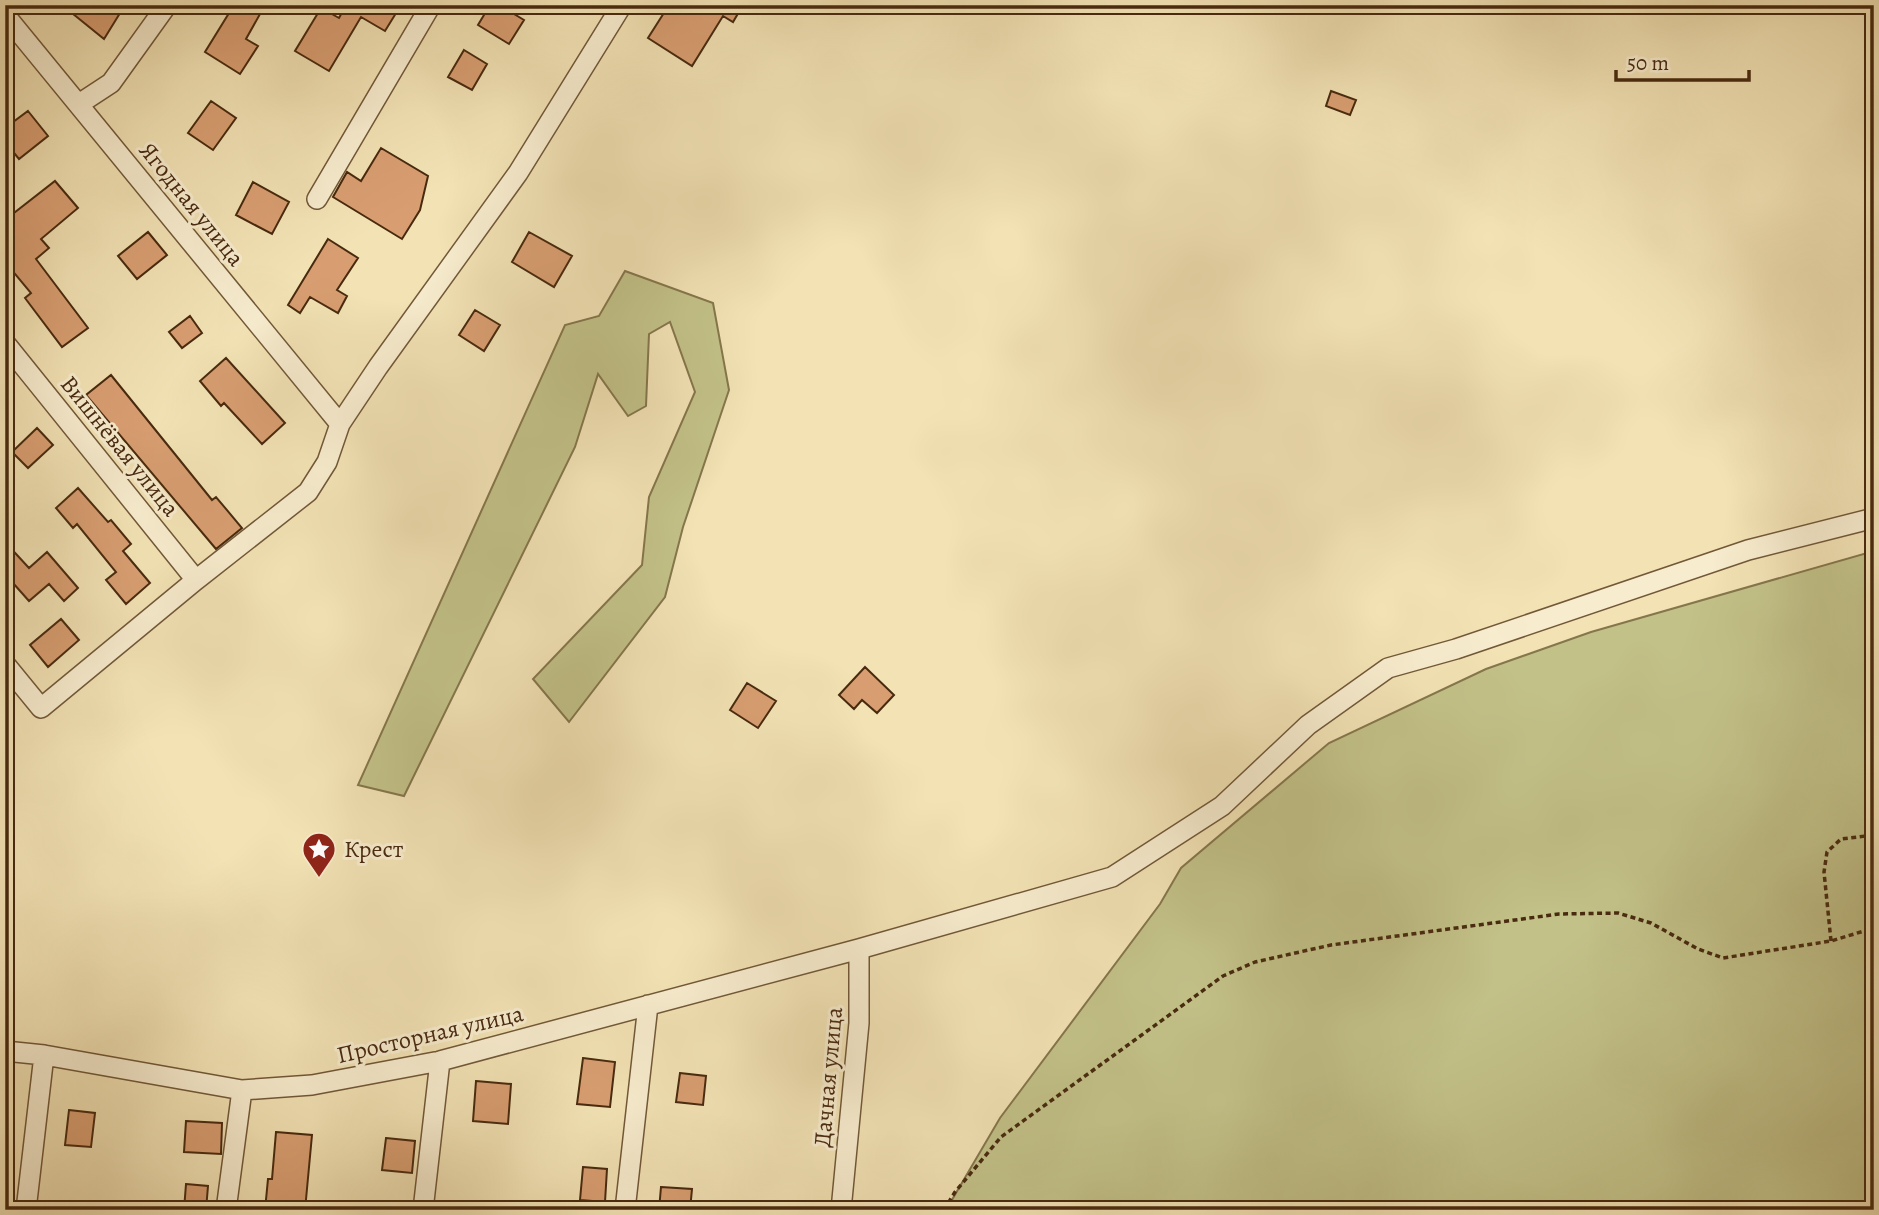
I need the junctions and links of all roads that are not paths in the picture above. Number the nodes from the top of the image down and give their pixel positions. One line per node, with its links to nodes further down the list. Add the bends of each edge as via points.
1 (167, 5): 5 (street, via 111,83)
2 (431, 5): 6 (street)
3 (622, 5): 8 (street, via 517,173)
4 (5, 15): 5 (street, Ягодная улица)
5 (79, 104): 8 (street, Ягодная улица)
6 (317, 199)
7 (5, 343): 10 (street, Вишнёвая улица)
8 (340, 424): 10 (street, via 327,462 308,492)
9 (1874, 518): 12 (street, Просторная улица, via 1748,550 1388,668 1308,726 1222,806 1112,877)
10 (196, 580): 11 (street, via 41,708)
11 (5, 664)
12 (859, 949): 13 (street, Просторная улица); 22 (street, Дачная улица, via 859,1023)
13 (648, 1005): 16 (street, Просторная улица); 21 (street)
14 (5, 1051): 15 (street, Просторная улица)
15 (44, 1055): 17 (street, Просторная улица); 18 (street)
16 (440, 1060): 17 (street, Просторная улица, via 312,1085); 20 (street)
17 (242, 1090): 19 (street)
18 (26, 1210)
19 (226, 1210)
20 (423, 1210)
21 (625, 1210)
22 (841, 1210)

